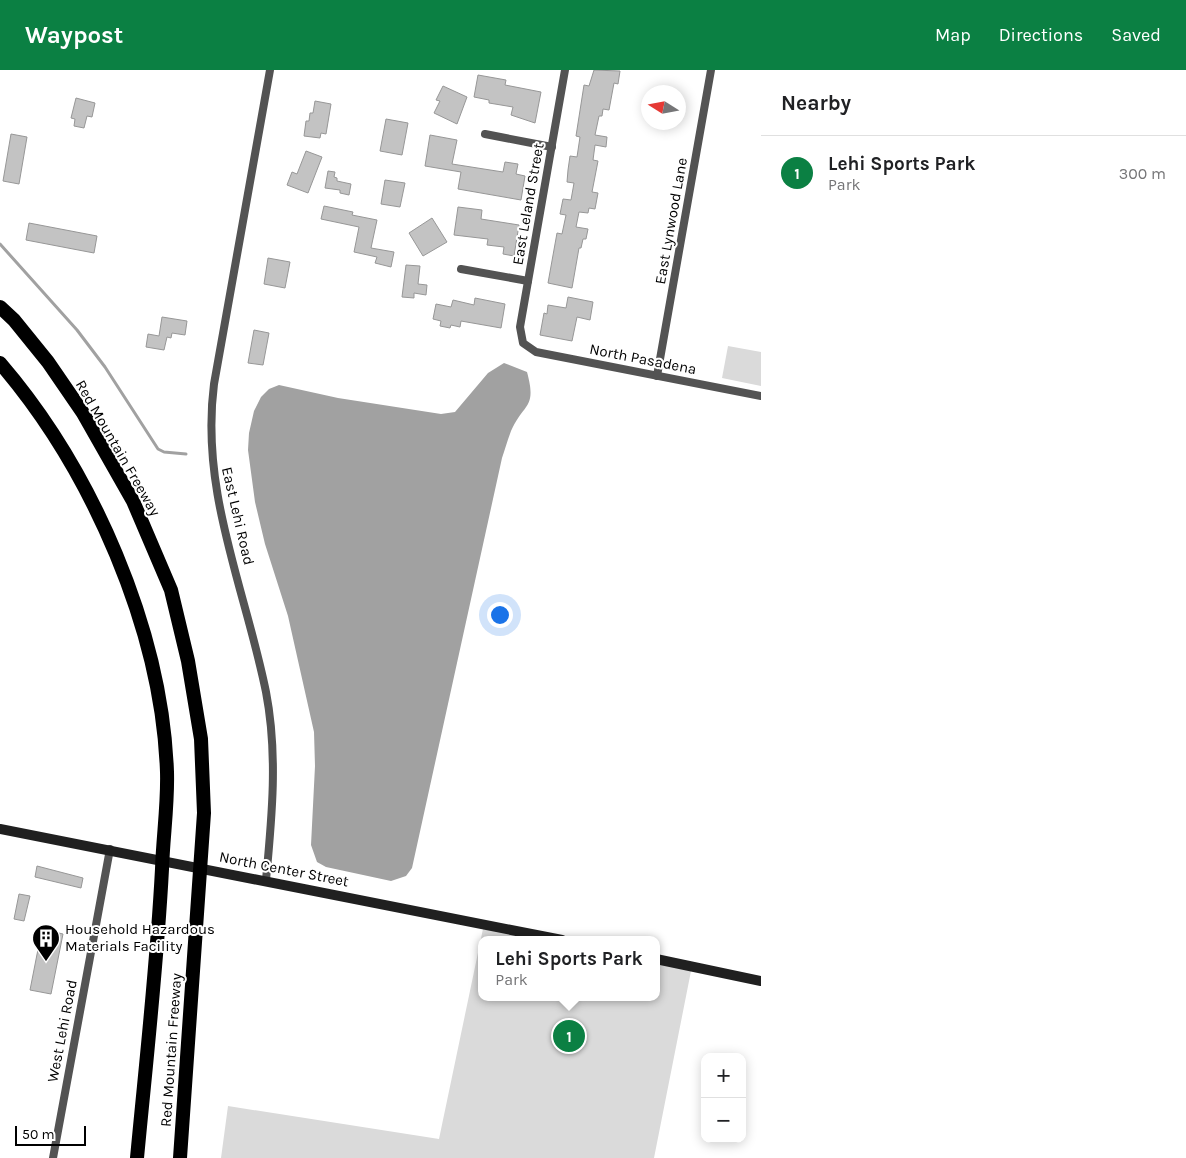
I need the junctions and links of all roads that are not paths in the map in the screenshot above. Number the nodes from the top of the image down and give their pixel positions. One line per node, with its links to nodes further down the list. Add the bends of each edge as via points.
1 (270, 70): 15 (street, East Lehi Road, via 214,384 210,426 211,461 218,503 270,715 274,774)
2 (565, 70): 5 (street, East Leland Street)
3 (711, 70): 11 (street, East Lynwood Lane)
4 (486, 134): 5 (street)
5 (552, 147): 7 (street, East Leland Street)
6 (460, 268): 7 (street)
7 (528, 281): 9 (street, East Leland Street, via 520,327)
8 (0, 307): 23 (highway, Red Mountain Freeway, via 48,362 73,398 133,501 171,590 186,652 201,739 204,813)
9 (523, 343): 11 (street, North Pasadena, via 536,352)
10 (0, 363): 19 (highway, Red Mountain Freeway, via 39,414 93,502 132,592 156,685 167,772 156,963)
11 (657, 376): 12 (street, North Pasadena)
12 (761, 396)
13 (0, 829): 14 (street, North Center Street)
14 (110, 850): 15 (street, North Center Street); 20 (street, West Lehi Road)
15 (266, 880): 16 (street, North Center Street)
16 (542, 936)
17 (660, 960): 18 (street)
18 (761, 981)
19 (142, 1111): 21 (highway); 22 (highway, Red Mountain Freeway)
20 (53, 1158)
21 (128, 1158)
22 (138, 1158)
23 (182, 1158)

